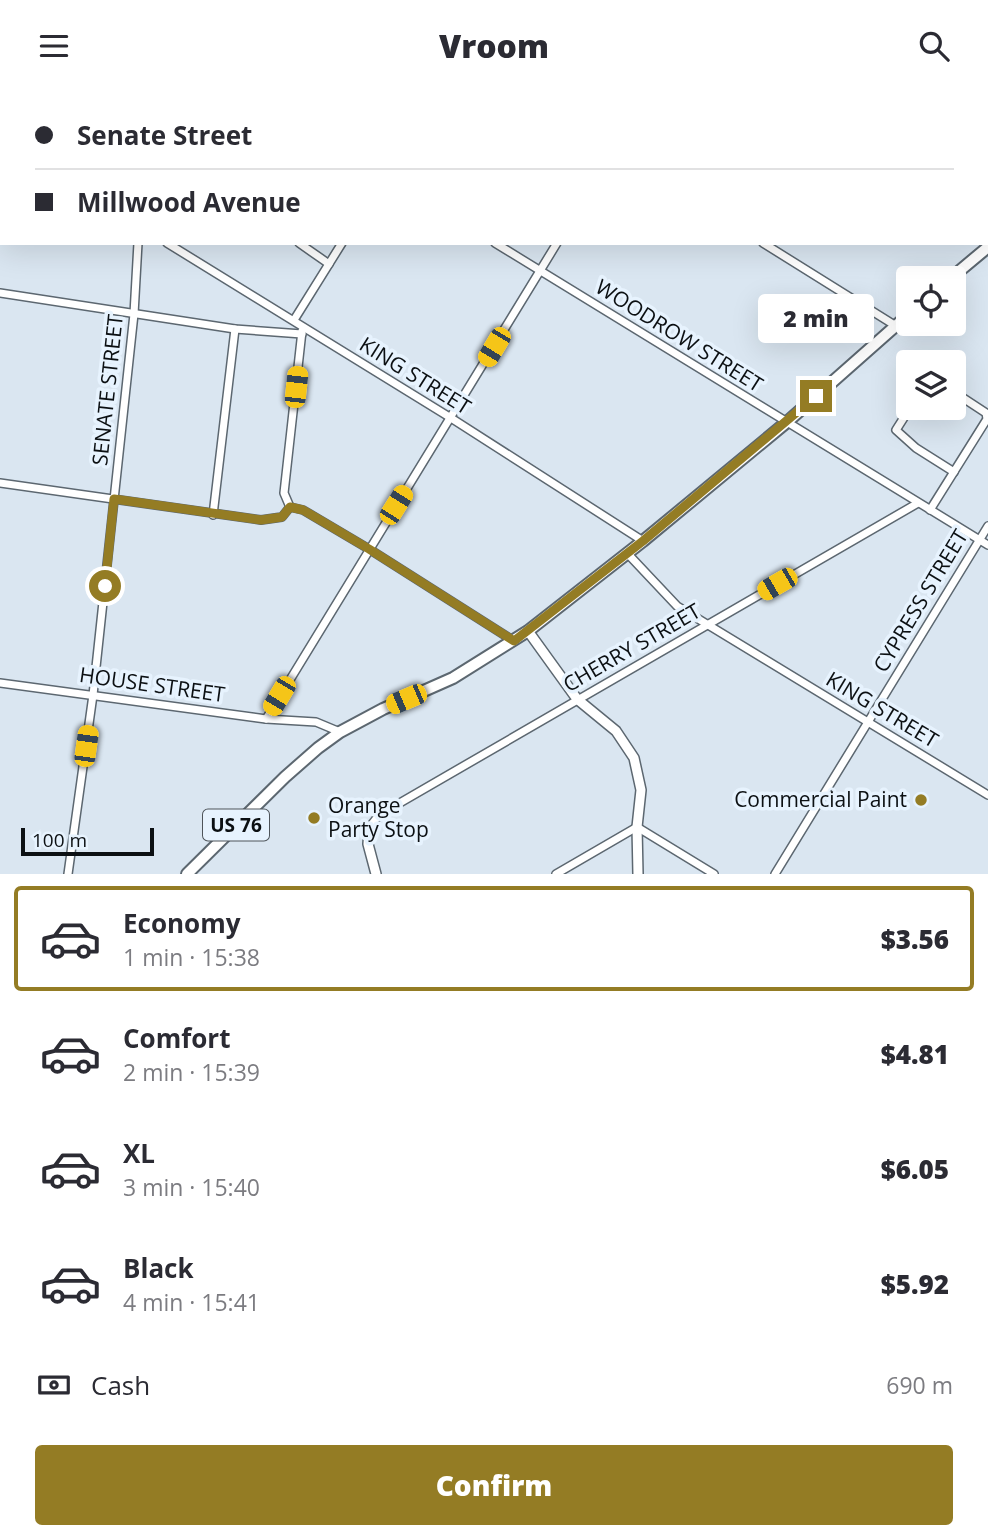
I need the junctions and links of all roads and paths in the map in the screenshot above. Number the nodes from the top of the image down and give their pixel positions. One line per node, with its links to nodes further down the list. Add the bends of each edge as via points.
1 (138, 245): 13 (street, SENATE STREET)
2 (170, 245): 14 (street, KING STREET)
3 (302, 245): 9 (street)
4 (341, 245): 9 (street)
5 (498, 245): 11 (street, WOODROW STREET)
6 (556, 245): 11 (street)
7 (768, 245): 15 (street)
8 (988, 247): 10 (main road)
9 (329, 264): 14 (street)
10 (965, 266)
11 (540, 271): 19 (street); 21 (street, WOODROW STREET)
12 (0, 293): 13 (street)
13 (134, 314): 16 (street); 24 (street, SENATE STREET)
14 (298, 323): 17 (street); 19 (street, KING STREET)
15 (896, 326): 21 (main road, US 76)
16 (235, 329): 17 (street); 28 (street)
17 (302, 334): 26 (street, via 284,493)
18 (966, 400): 22 (street, via 986,412 987,419)
19 (451, 418): 31 (street, KING STREET); 33 (street)
20 (902, 420): 22 (street, via 896,429)
21 (787, 422): 25 (street, WOODROW STREET); 31 (main road, US 76)
22 (954, 472): 27 (street)
23 (0, 483): 24 (street)
24 (114, 499): 28 (street); 39 (street, SENATE STREET)
25 (918, 503): 27 (street, WOODROW STREET); 35 (street, CHERRY STREET)
26 (290, 507): 28 (street, via 282,517 261,520); 33 (street)
27 (930, 510): 30 (street, WOODROW STREET)
28 (213, 515)
29 (988, 526): 30 (street, CYPRESS STREET)
30 (979, 540): 32 (street, WOODROW STREET); 42 (street, CYPRESS STREET)
31 (643, 541): 34 (main road, US 76)
32 (988, 545)
33 (369, 549): 37 (street); 41 (street)
34 (627, 553): 35 (street, KING STREET, via 677,607); 36 (main road, US 76)
35 (707, 625): 40 (street, CHERRY STREET); 42 (street, KING STREET)
36 (528, 631): 37 (main road, US 76); 40 (street)
37 (514, 641): 43 (main road, US 76, via 453,678)
38 (0, 683): 39 (street, HOUSE STREET)
39 (93, 695): 41 (street, HOUSE STREET); 47 (street, SENATE STREET)
40 (577, 699): 45 (street, via 617,731 634,758 641,790); 46 (street, CHERRY STREET, via 379,815)
41 (266, 719): 43 (street, HOUSE STREET, via 316,722)
42 (869, 721): 44 (street, KING STREET); 53 (street, CYPRESS STREET)
43 (340, 732): 48 (main road, US 76, via 288,773)
44 (988, 795)
45 (637, 827): 50 (street); 51 (street); 52 (street)
46 (369, 828): 49 (street)
47 (68, 874)
48 (187, 874)
49 (376, 874)
50 (556, 874)
51 (638, 874)
52 (714, 874)
53 (775, 874)

